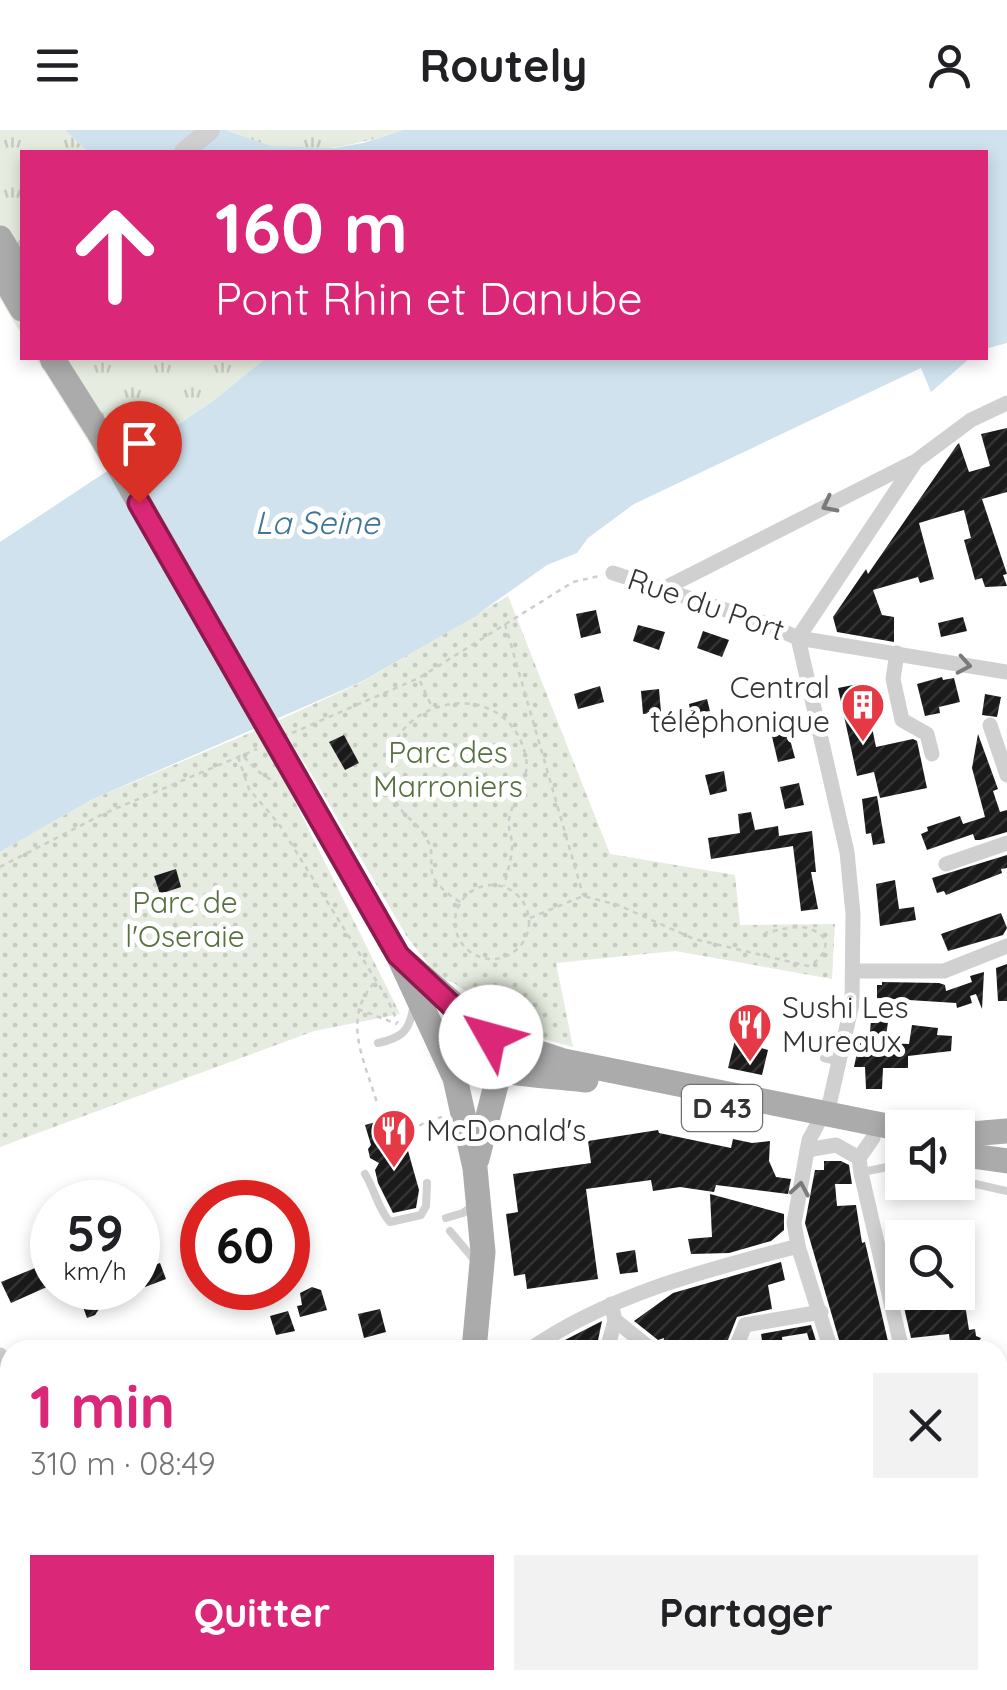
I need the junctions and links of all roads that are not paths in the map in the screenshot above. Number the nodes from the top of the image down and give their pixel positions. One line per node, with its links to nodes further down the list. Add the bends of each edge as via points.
1 (210, 130): 2 (street)
2 (186, 150)
3 (0, 238): 4 (main road)
4 (10, 278): 5 (main road)
5 (20, 304)
6 (53, 360): 9 (main road)
7 (65, 360): 9 (main road)
8 (1007, 403): 10 (street, via 971,420)
9 (100, 434): 22 (main road, bridge, via 289,780)
10 (916, 462): 12 (street, one-way to 12); 13 (street)
11 (613, 572): 12 (street, Rue du Port)
12 (662, 590): 13 (street, Rue du Port)
13 (798, 638): 14 (street, Rue du Port); 23 (street, via 847,852)
14 (898, 654): 15 (street, Rue du Port, one-way to 15); 17 (street, via 894,679 902,720 928,734)
15 (1007, 672)
16 (990, 725): 18 (street)
17 (932, 754)
18 (1007, 775)
19 (1007, 843): 20 (street)
20 (946, 864)
21 (1007, 946): 23 (street, via 944,971)
22 (398, 955): 24 (main road); 25 (main road)
23 (853, 971): 32 (street, via 852,1004 832,1060 830,1101)
24 (416, 994): 26 (lane, via 410,1028); 27 (main road, D 43)
25 (491, 1037): 27 (main road); 28 (main road); 32 (main road, D 43)
26 (378, 1043)
27 (460, 1069): 28 (main road, D 43); 40 (main road)
28 (497, 1071): 29 (main road, D 43); 30 (main road)
29 (541, 1076): 30 (main road); 32 (main road, D 43, via 582,1079)
30 (491, 1105): 40 (main road)
31 (885, 1129): 32 (main road, D 43)
32 (815, 1131): 36 (main road, D 43); 48 (street, one-way to 32, via 794,1223)
33 (1007, 1131): 34 (main road)
34 (975, 1133)
35 (885, 1149): 36 (main road, D 43)
36 (864, 1156): 39 (lane); 58 (street)
37 (975, 1156): 38 (main road)
38 (1007, 1161)
39 (885, 1166)
40 (474, 1168): 45 (main road)
41 (364, 1174): 42 (lane, via 390,1222 421,1215)
42 (427, 1183)
43 (975, 1184): 44 (lane)
44 (1007, 1191)
45 (478, 1202): 46 (lane); 49 (main road)
46 (446, 1218)
47 (450, 1230): 49 (lane)
48 (798, 1246): 50 (street); 51 (street)
49 (482, 1269): 52 (main road)
50 (613, 1312): 53 (street, via 564,1325); 54 (street); 55 (street)
51 (821, 1312): 56 (street, via 745,1325); 57 (street)
52 (478, 1340)
53 (543, 1340)
54 (609, 1340)
55 (642, 1340)
56 (739, 1340)
57 (828, 1340)
58 (900, 1340)

